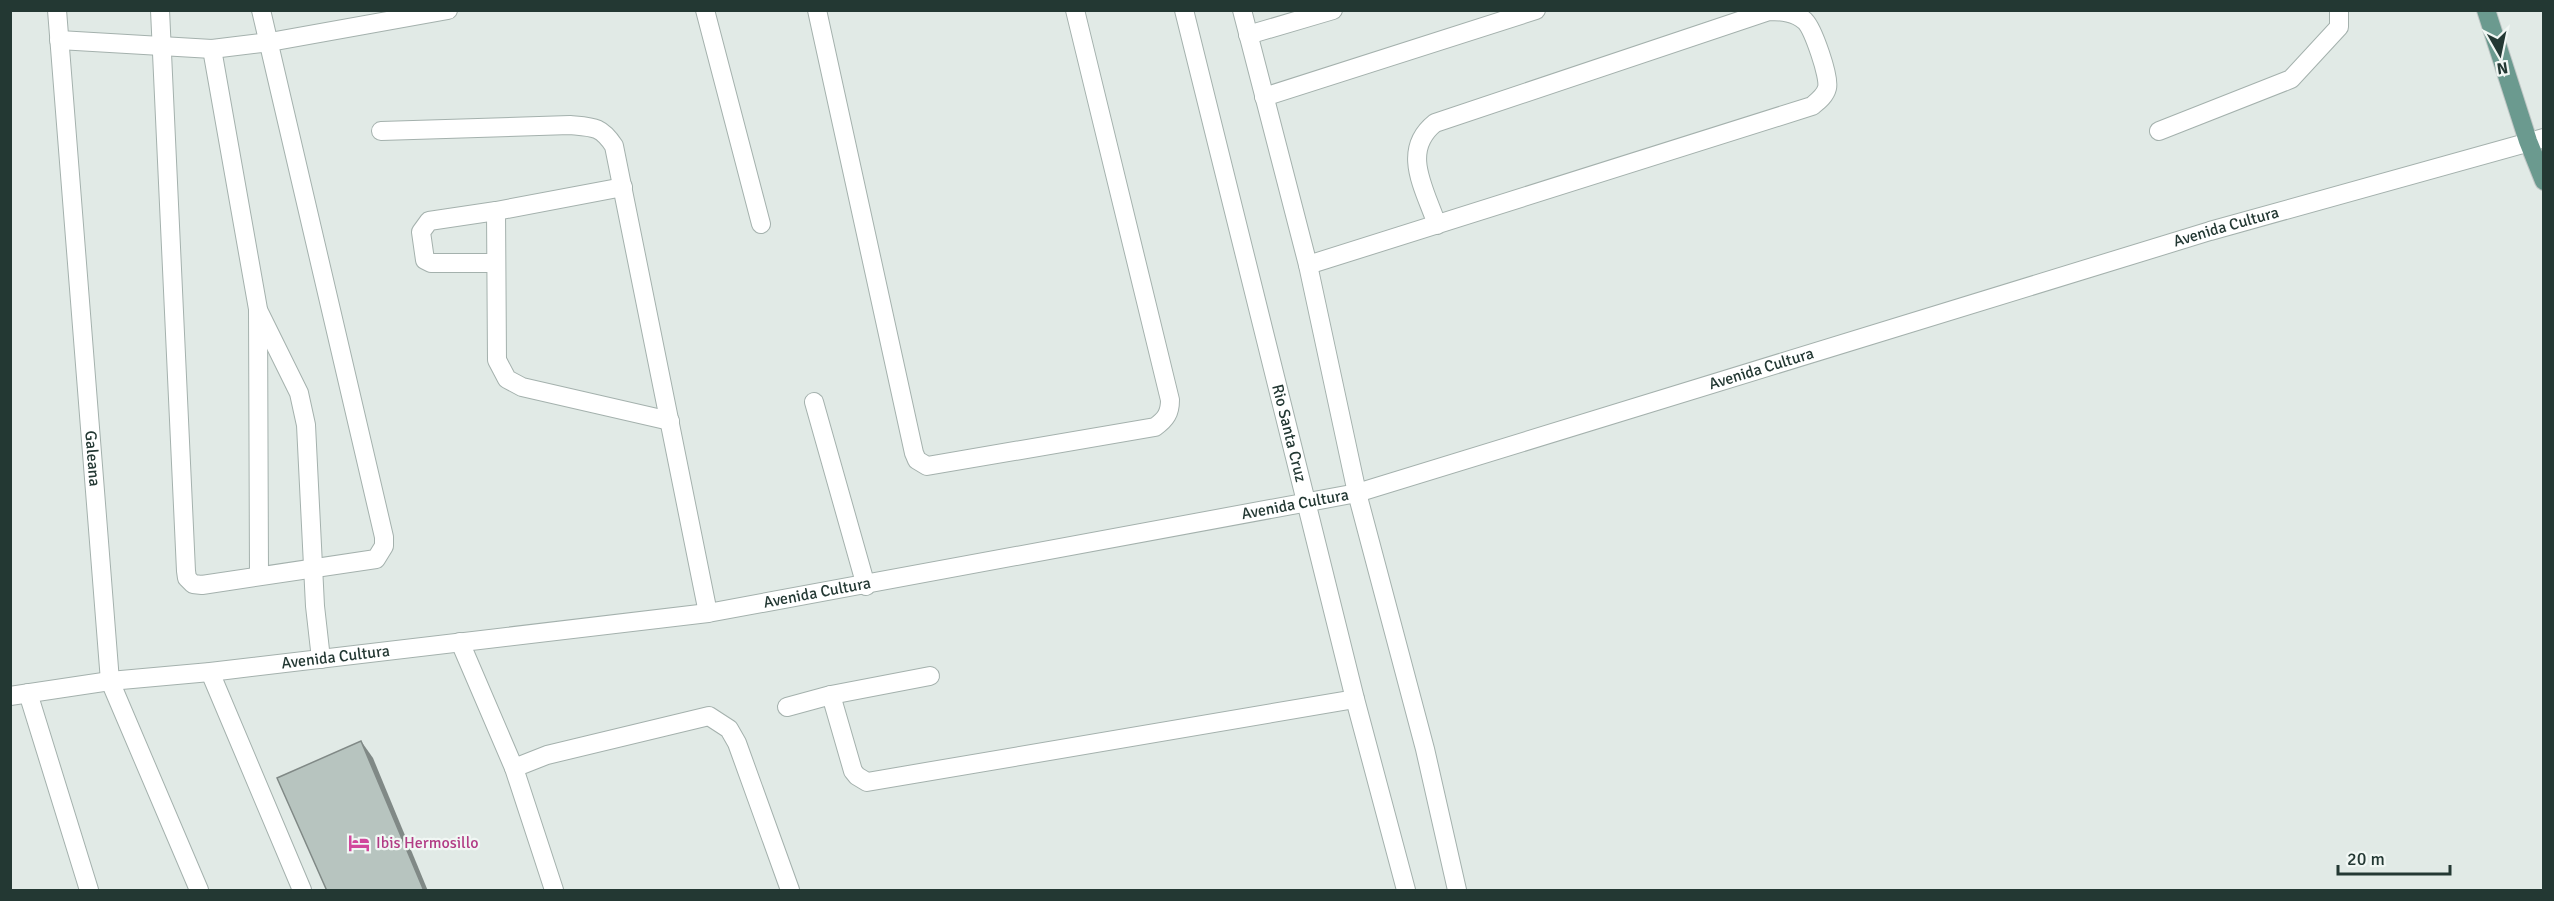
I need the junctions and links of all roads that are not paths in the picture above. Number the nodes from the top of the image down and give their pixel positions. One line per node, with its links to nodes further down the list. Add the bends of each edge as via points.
1 (57, 10): 15 (street, Galeana)
2 (160, 10): 17 (street)
3 (261, 10): 16 (street)
4 (448, 10): 16 (street)
5 (705, 10): 26 (street)
6 (817, 10): 7 (street, via 914,453 927,466 1155,427 1170,411)
7 (1075, 10)
8 (1184, 10): 34 (street, Rio Santa Cruz)
9 (1242, 10): 14 (street)
10 (1333, 10): 14 (street)
11 (1536, 10): 19 (street)
12 (2339, 10): 21 (street, via 2339,27 2291,79)
13 (2486, 10): 22 (main road)
14 (1248, 35): 19 (street)
15 (59, 40): 17 (street); 43 (street, Galeana)
16 (270, 42): 18 (street); 35 (street, via 384,537 384,546 376,559)
17 (161, 48): 18 (street); 36 (street, via 187,578 202,585)
18 (212, 50): 30 (street)
19 (1264, 97): 29 (street)
20 (381, 131): 24 (street, via 591,127 604,131 614,146)
21 (2159, 131)
22 (2536, 140): 23 (main road); 33 (street, Avenida Cultura, via 2210,231)
23 (2544, 181)
24 (623, 187): 25 (street); 32 (street)
25 (496, 211): 28 (street); 28 (street, via 429,221 421,232 425,260 431,263)
26 (761, 224)
27 (1437, 225): 27 (street, via 1812,106 1827,89 1828,74 1806,22 1790,12 1769,11 1435,123 1417,145 1415,159); 29 (street)
28 (496, 263): 32 (street, via 497,360 507,379 522,387)
29 (1308, 265): 33 (street)
30 (258, 309): 35 (street, via 299,393 306,425); 36 (street)
31 (814, 402): 37 (street)
32 (670, 421): 38 (street)
33 (1357, 493): 34 (street, Avenida Cultura); 55 (street, via 1425,749)
34 (1308, 503): 37 (street, Avenida Cultura); 46 (street, Rio Santa Cruz)
35 (315, 568): 36 (street); 40 (street)
36 (259, 576)
37 (866, 586): 38 (street, Avenida Cultura)
38 (708, 613): 39 (street, Avenida Cultura)
39 (460, 642): 40 (street, Avenida Cultura); 48 (street)
40 (321, 659): 41 (street, Avenida Cultura)
41 (210, 672): 43 (street, Avenida Cultura); 51 (street)
42 (930, 676): 45 (street)
43 (110, 681): 44 (street, Avenida Cultura); 50 (street, Galeana)
44 (19, 694): 49 (street)
45 (831, 695): 46 (street, via 852,771 867,782); 47 (street)
46 (1355, 699): 54 (street, Rio Santa Cruz)
47 (787, 707)
48 (514, 768): 52 (street); 53 (street, via 548,755 709,716 729,729 736,743)
49 (89, 891)
50 (199, 891)
51 (302, 891)
52 (554, 891)
53 (790, 891)
54 (1406, 891)
55 (1457, 891)

